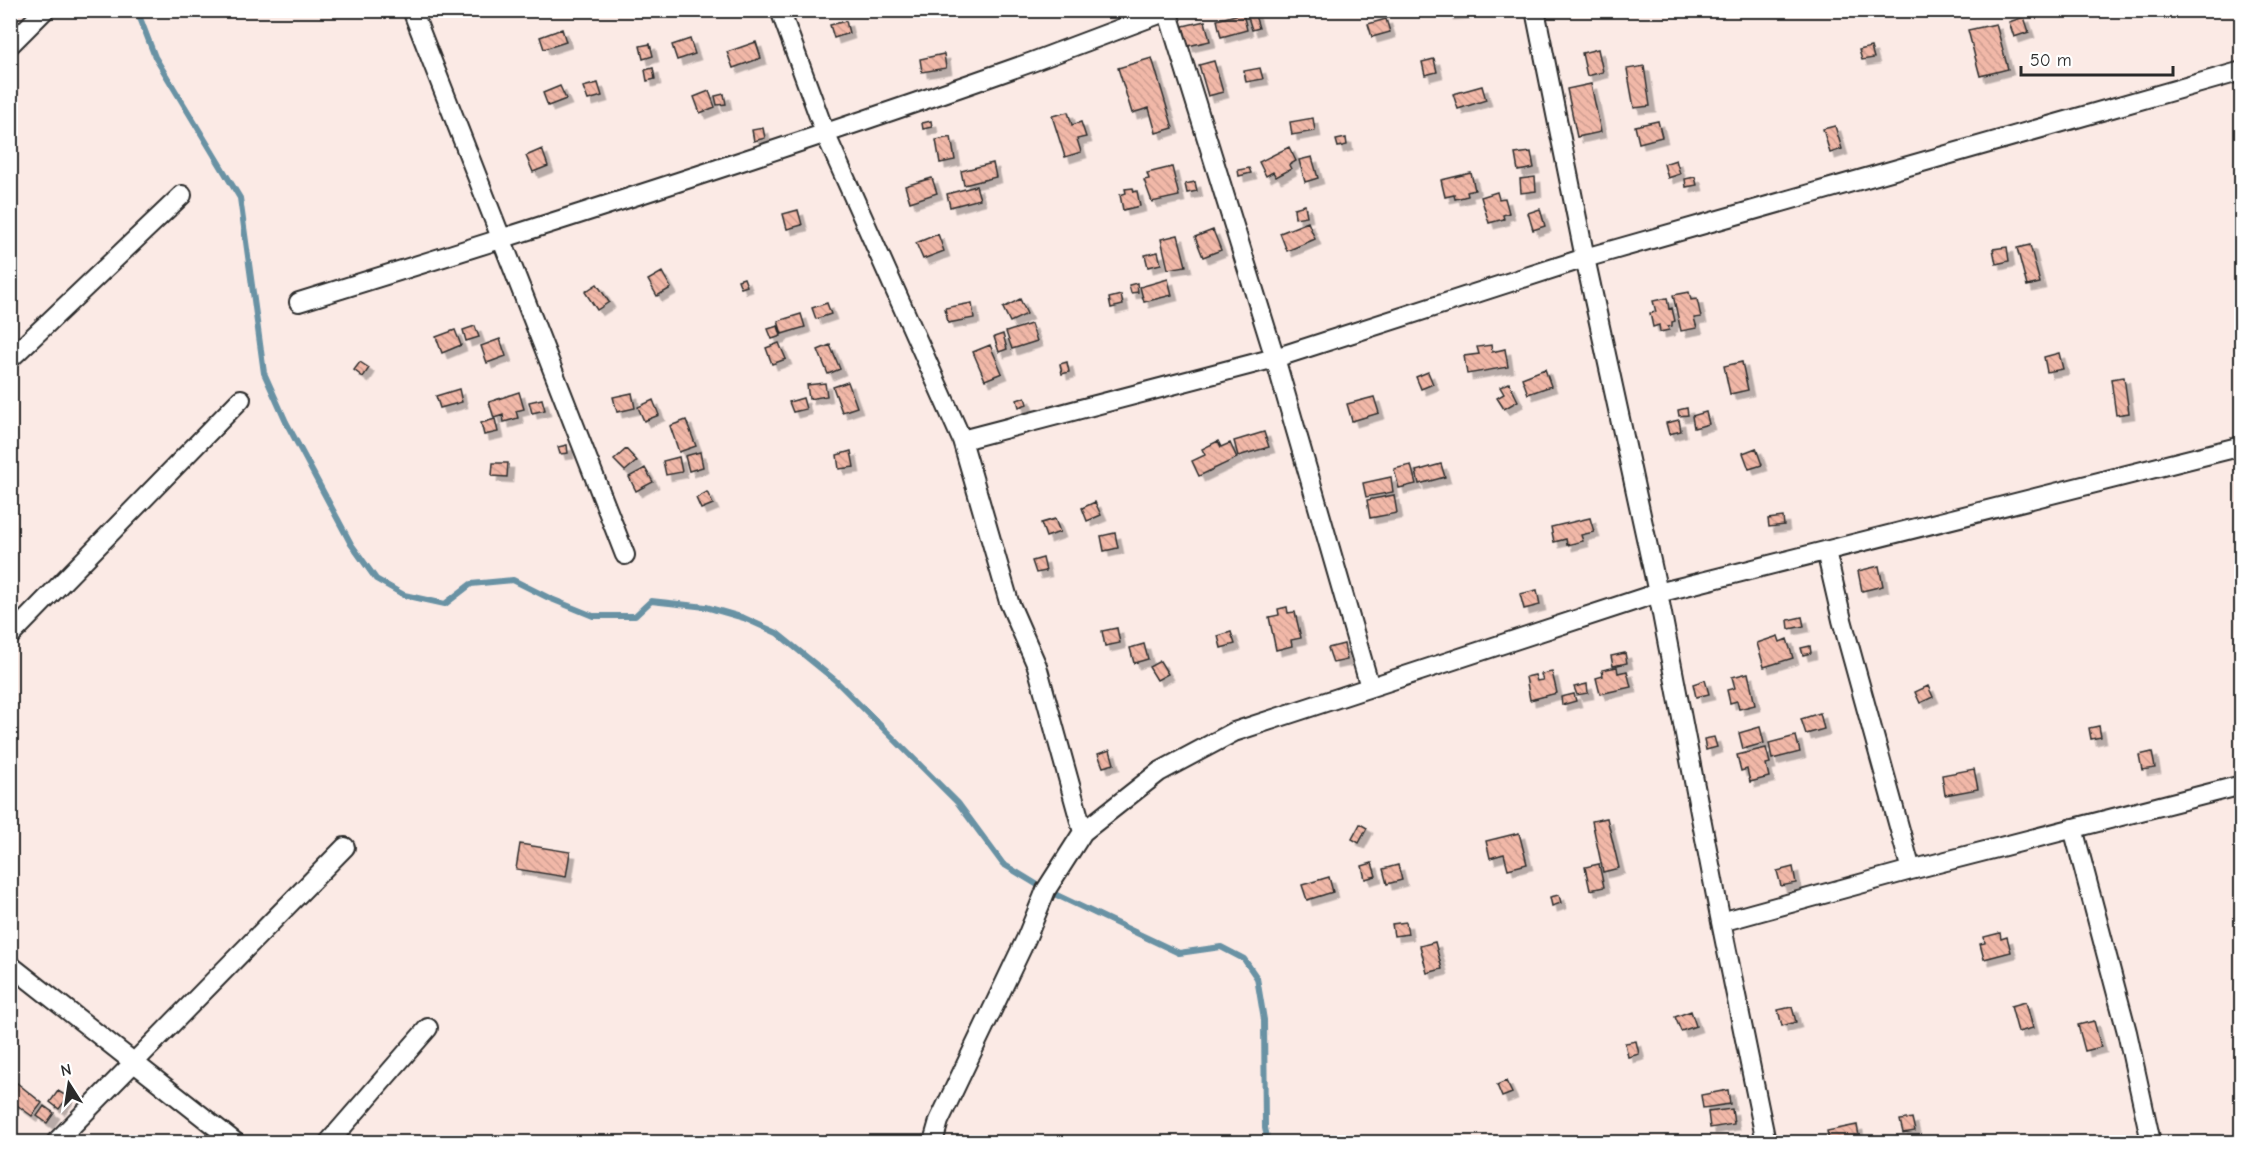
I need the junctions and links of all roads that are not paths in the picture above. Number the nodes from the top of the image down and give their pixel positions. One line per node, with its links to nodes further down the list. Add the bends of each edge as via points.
1 (45, 10): 6 (street)
2 (412, 10): 10 (street)
3 (780, 10): 8 (street)
4 (1535, 10): 11 (street)
5 (1168, 11): 8 (street); 13 (street)
6 (10, 45)
7 (2241, 71): 11 (street)
8 (825, 133): 10 (street); 16 (street)
9 (182, 195): 14 (street)
10 (502, 240): 12 (street); 19 (street)
11 (1585, 258): 13 (street); 20 (street)
12 (299, 302)
13 (1275, 358): 16 (street); 22 (street)
14 (10, 359)
15 (241, 399): 21 (street)
16 (962, 440): 25 (street, via 1009,602 1037,666)
17 (2241, 446): 18 (street)
18 (1826, 551): 20 (street); 27 (street)
19 (625, 555)
20 (1658, 593): 22 (street); 28 (street)
21 (10, 636)
22 (1370, 687): 25 (street, via 1234,732 1159,772)
23 (2241, 784): 24 (street)
24 (2073, 828): 27 (street); 37 (street, via 2127,1032)
25 (1083, 832): 35 (street, via 1046,890 939,1121)
26 (345, 848): 31 (street)
27 (1911, 870): 28 (street)
28 (1721, 922): 36 (street)
29 (10, 965): 31 (street)
30 (428, 1028): 34 (street)
31 (134, 1062): 32 (street); 33 (street)
32 (56, 1143)
33 (235, 1143)
34 (328, 1143)
35 (933, 1143)
36 (1766, 1143)
37 (2151, 1143)

